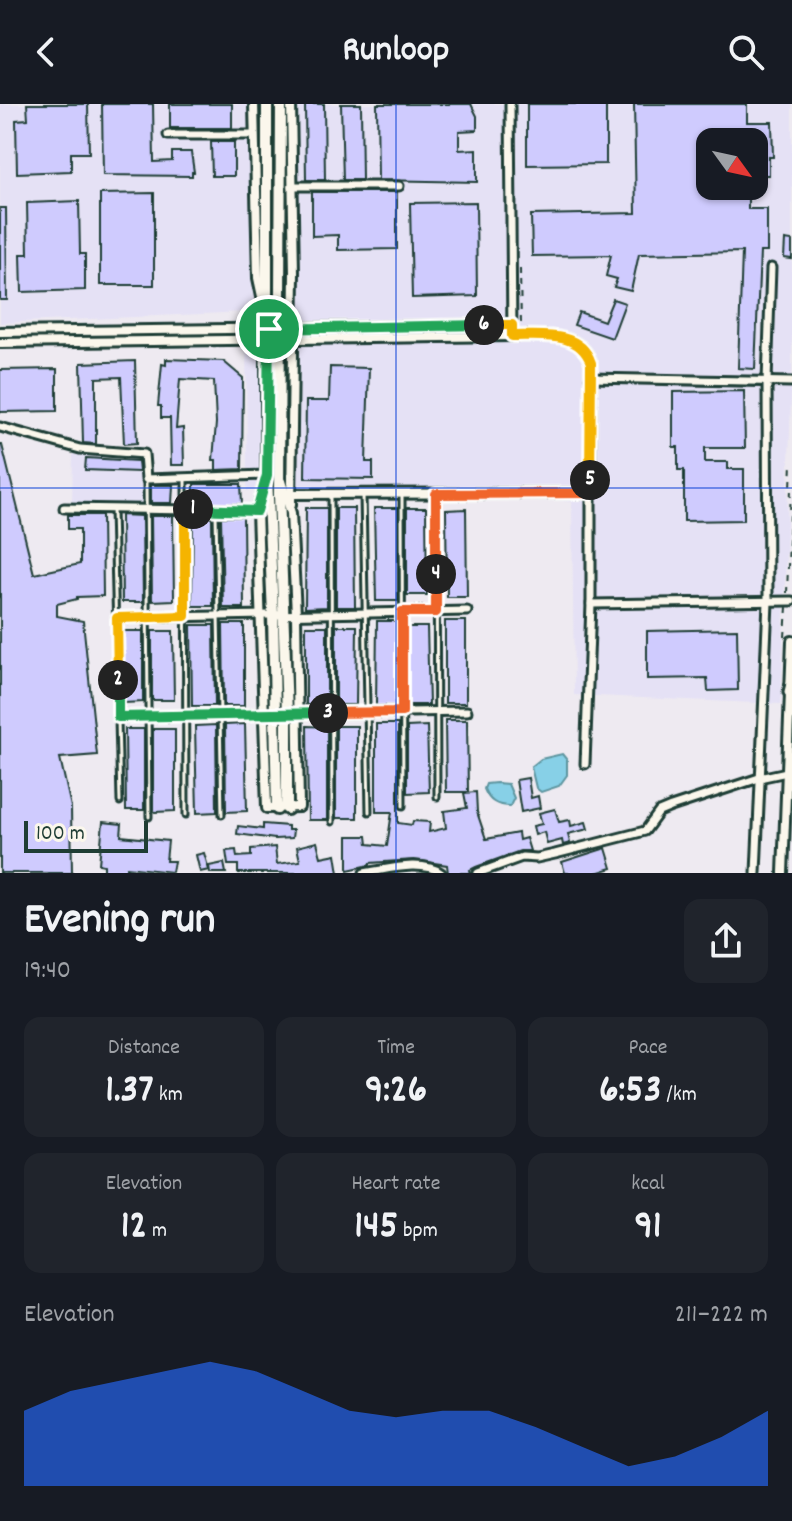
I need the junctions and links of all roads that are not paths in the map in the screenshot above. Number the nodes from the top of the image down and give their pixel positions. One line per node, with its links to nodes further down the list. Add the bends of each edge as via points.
1 (254, 104): 7 (street)
2 (267, 104): 14 (main road)
3 (281, 104): 14 (main road)
4 (291, 104): 8 (street)
5 (510, 104): 11 (street)
6 (168, 135): 7 (street)
7 (254, 135): 14 (street, via 258,278)
8 (292, 186): 9 (street); 12 (street)
9 (399, 186)
10 (771, 268): 19 (street)
11 (512, 325): 12 (street); 15 (street)
12 (294, 329): 14 (street); 16 (street)
13 (0, 332): 14 (street, via 184,328)
14 (275, 335): 16 (street); 17 (street); 22 (main road)
15 (512, 336): 16 (street); 18 (street, via 574,341 587,352)
16 (293, 340): 26 (street)
17 (0, 343)
18 (590, 378): 19 (street); 25 (street)
19 (767, 381): 20 (street); 38 (street)
20 (792, 382)
21 (0, 427): 24 (street, via 80,449 144,454)
22 (273, 475): 23 (street); 26 (main road); 36 (street); 47 (main road)
23 (185, 478): 24 (street); 34 (lane)
24 (146, 479): 33 (lane)
25 (590, 493): 30 (street); 39 (street)
26 (285, 494): 27 (street); 44 (street, via 291,513); 47 (main road)
27 (331, 494): 28 (street); 45 (lane)
28 (363, 494): 29 (street); 43 (lane)
29 (402, 494): 30 (street); 41 (lane)
30 (436, 494): 42 (lane)
31 (64, 508): 32 (street)
32 (113, 509): 33 (street); 51 (lane)
33 (147, 509): 34 (street); 50 (lane)
34 (185, 509): 35 (street); 48 (lane)
35 (216, 509): 36 (street); 49 (lane)
36 (257, 511): 46 (street)
37 (792, 601): 38 (street)
38 (768, 602): 39 (street); 67 (street)
39 (591, 604): 65 (street)
40 (467, 611): 42 (street)
41 (402, 612): 42 (street); 43 (street); 56 (lane)
42 (436, 612): 54 (lane)
43 (365, 613): 45 (street); 58 (lane)
44 (296, 614): 45 (street); 47 (street); 60 (street)
45 (331, 614): 57 (lane)
46 (261, 615): 47 (street); 49 (street); 59 (street)
47 (279, 615): 59 (main road); 60 (main road)
48 (185, 616): 49 (street); 50 (street); 63 (lane)
49 (218, 616): 61 (lane)
50 (147, 617): 51 (street); 62 (lane)
51 (117, 618): 64 (lane)
52 (792, 641): 53 (street)
53 (791, 688): 66 (street)
54 (437, 711): 55 (street); 56 (street); 68 (lane)
55 (467, 711)
56 (402, 712): 58 (street); 70 (lane)
57 (331, 713): 58 (street); 60 (street); 75 (lane)
58 (367, 713): 71 (lane)
59 (268, 714): 60 (street); 60 (main road, via 282,808); 61 (street)
60 (292, 714)
61 (220, 715): 63 (street); 73 (lane)
62 (148, 716): 63 (street); 64 (street); 74 (lane)
63 (186, 716): 72 (lane)
64 (118, 717): 69 (lane)
65 (585, 764)
66 (787, 772): 67 (street); 80 (street)
67 (759, 778): 78 (street, via 659,812 645,831 537,858 522,857); 79 (street)
68 (437, 797)
69 (120, 802)
70 (403, 806)
71 (369, 812)
72 (186, 815)
73 (222, 815)
74 (149, 817)
75 (332, 822)
76 (364, 873): 77 (street, via 433,867)
77 (441, 873)
78 (478, 873)
79 (756, 873)
80 (783, 873)

